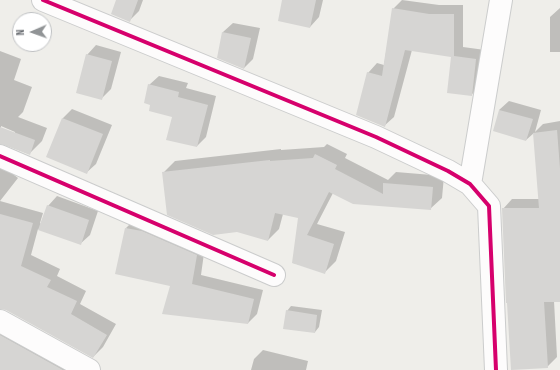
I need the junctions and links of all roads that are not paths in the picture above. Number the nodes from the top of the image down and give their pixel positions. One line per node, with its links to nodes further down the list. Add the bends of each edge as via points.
1 (43, 0): 4 (street, via 376,137)
2 (501, 0): 4 (street)
3 (0, 156): 5 (street)
4 (470, 184): 8 (street, via 489,206)
5 (274, 274)
6 (0, 321): 7 (street)
7 (89, 370)
8 (496, 370)

